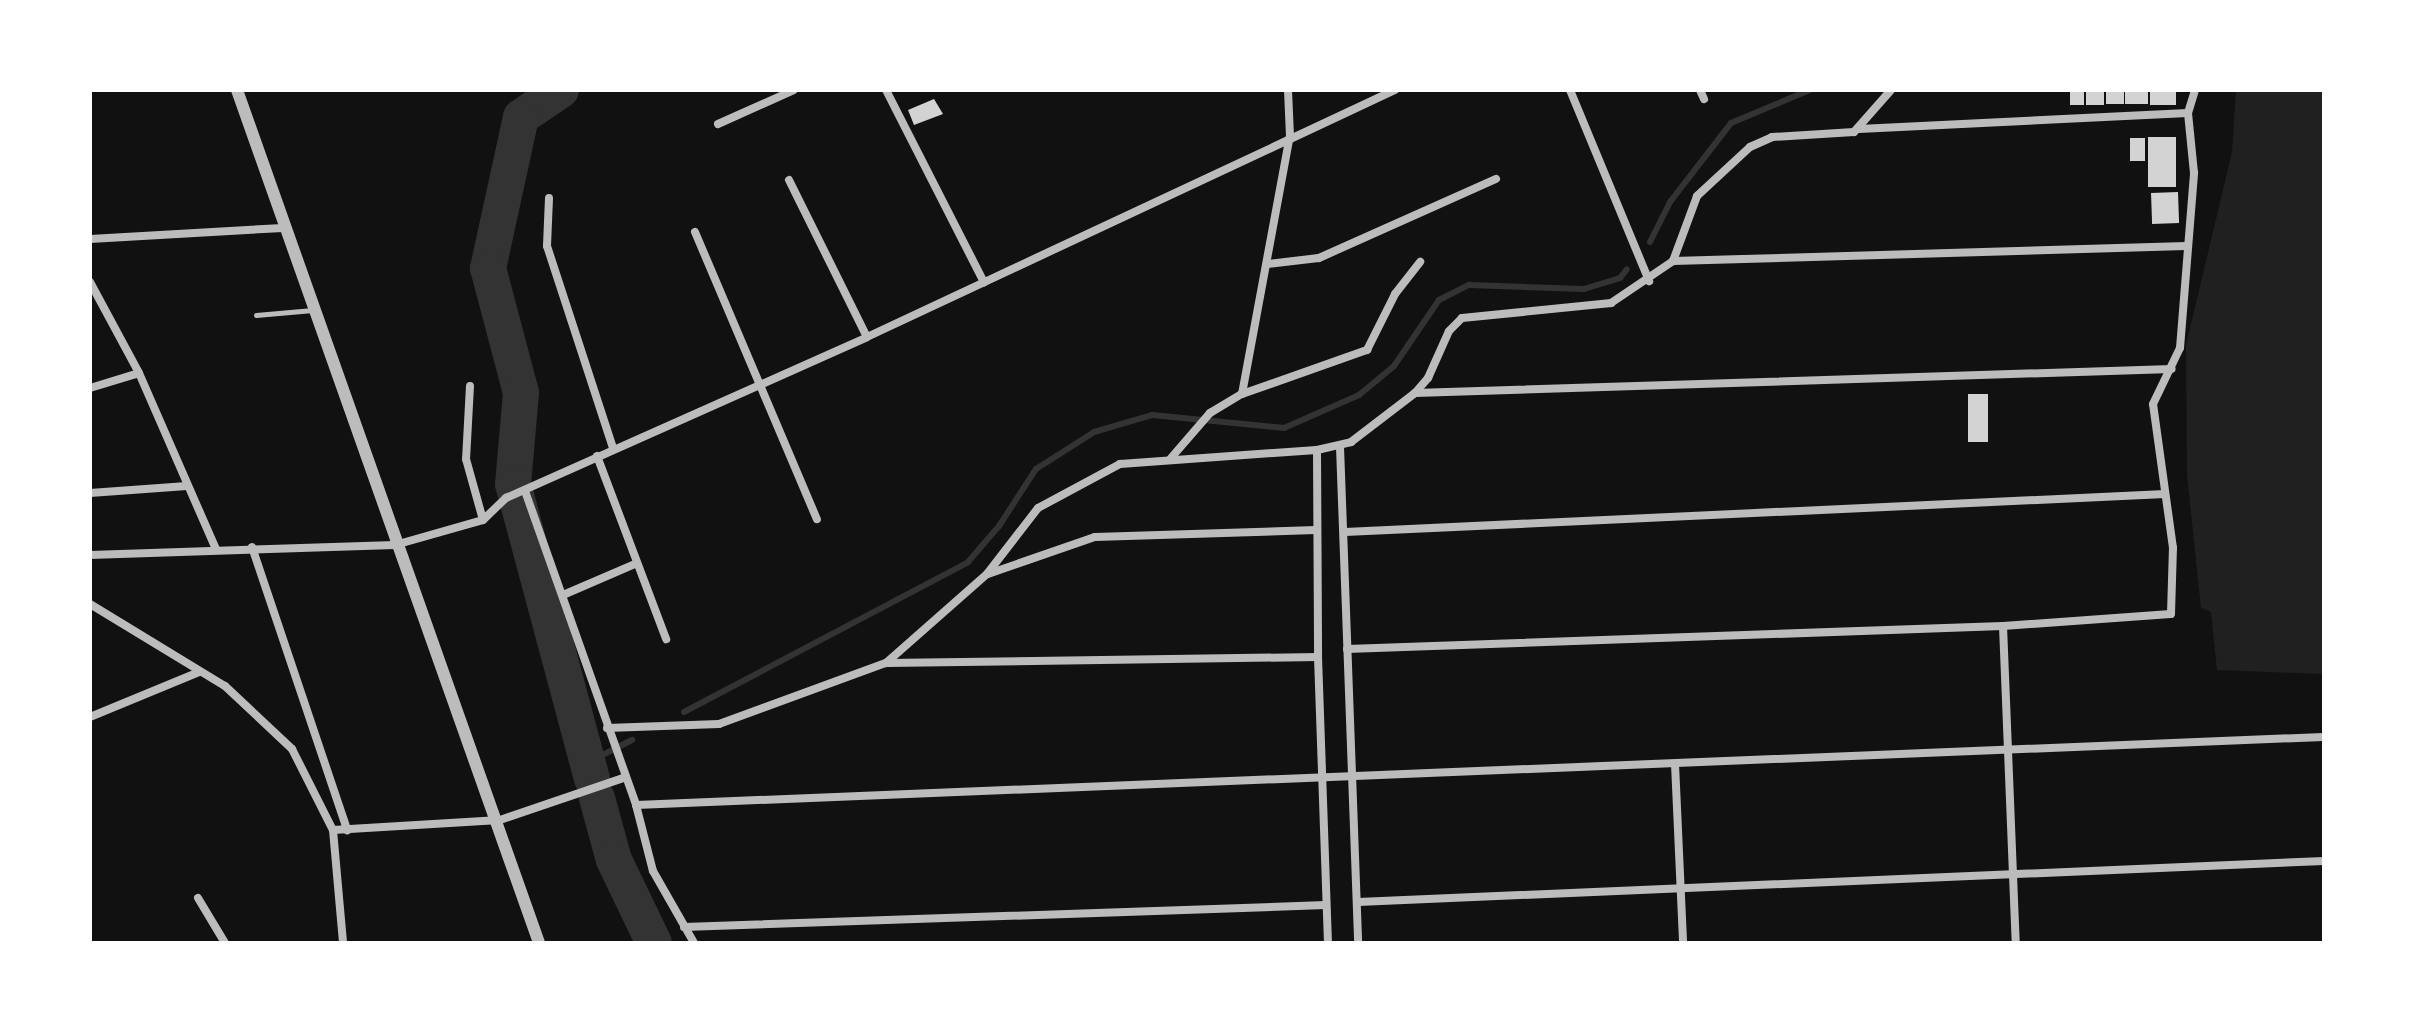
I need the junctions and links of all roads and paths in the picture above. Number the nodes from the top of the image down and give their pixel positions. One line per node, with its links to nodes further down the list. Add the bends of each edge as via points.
1 (237, 90): 17 (street)
2 (794, 90): 11 (street)
3 (900, 90): 9 (street)
4 (1288, 90): 13 (street)
5 (1395, 90): 13 (street)
6 (1570, 90): 24 (street)
7 (1891, 90): 12 (street)
8 (2195, 90): 10 (street)
9 (888, 92): 26 (street)
10 (2188, 113): 12 (street); 20 (street, via 2194,173)
11 (718, 124)
12 (1859, 129): 21 (street, via 1844,135 1772,137 1750,147 1697,196)
13 (1290, 136): 23 (street); 26 (street)
14 (1496, 179): 23 (street, via 1319,258)
15 (789, 180): 29 (street)
16 (549, 198): 38 (street, via 547,246)
17 (283, 228): 19 (street); 27 (street)
18 (695, 232): 32 (street)
19 (90, 239)
20 (2186, 246): 21 (street); 30 (street, via 2180,348)
21 (1673, 261): 24 (street)
22 (1420, 262): 36 (street, via 1395,294 1367,350)
23 (1267, 264): 36 (street)
24 (1649, 281): 35 (street, via 1602,306 1468,315 1449,331)
25 (90, 282): 31 (street)
26 (984, 282): 29 (street)
27 (313, 310): 28 (lane); 50 (street)
28 (256, 315)
29 (867, 337): 32 (street)
30 (2172, 369): 35 (street); 45 (street, via 2153,404)
31 (139, 373): 34 (street); 42 (street)
32 (763, 383): 38 (street); 46 (street)
33 (470, 386): 47 (street, via 466,459)
34 (90, 388)
35 (1415, 393): 37 (street)
36 (1242, 394): 41 (street, via 1210,413)
37 (1340, 447): 39 (street); 49 (street)
38 (613, 448): 40 (street)
39 (1317, 450): 41 (street); 48 (street)
40 (597, 456): 43 (street); 54 (street)
41 (1171, 458): 55 (street, via 1120,464 1051,499 1014,535)
42 (187, 486): 44 (street); 52 (street)
43 (523, 492): 47 (street, via 506,498); 56 (street)
44 (90, 493)
45 (2165, 494): 49 (street); 58 (street, via 2173,548 2173,612)
46 (817, 519)
47 (483, 520): 50 (street)
48 (1316, 530): 55 (street, via 1095,537); 61 (street)
49 (1345, 532): 60 (street)
50 (395, 545): 51 (street); 73 (street)
51 (252, 547): 52 (street); 75 (street)
52 (216, 549): 53 (street)
53 (90, 555)
54 (635, 564): 56 (street); 59 (street)
55 (987, 574): 62 (street)
56 (563, 595): 65 (street)
57 (90, 604): 63 (street)
58 (2003, 626): 60 (street); 67 (street)
59 (666, 639)
60 (1347, 649): 70 (street)
61 (1318, 657): 62 (street); 71 (street)
62 (886, 663): 65 (street, via 719,724)
63 (199, 672): 64 (street); 74 (street, via 245,701 292,749)
64 (90, 717)
65 (607, 728): 69 (street)
66 (2324, 737): 67 (street)
67 (2007, 750): 68 (street); 77 (street)
68 (1675, 764): 70 (street); 78 (street)
69 (626, 777): 72 (street); 73 (street)
70 (1351, 778): 71 (street); 80 (street)
71 (1322, 780): 72 (street); 81 (street)
72 (636, 805): 82 (street, via 653,871)
73 (500, 820): 75 (street); 85 (street)
74 (333, 830): 75 (street); 84 (street)
75 (347, 830)
76 (2324, 861): 77 (street)
77 (2015, 876): 78 (street); 90 (street)
78 (1681, 886): 80 (street); 89 (street)
79 (198, 898): 83 (street)
80 (1358, 902): 88 (street)
81 (1326, 905): 82 (street); 87 (street)
82 (684, 927): 86 (street)
83 (225, 943)
84 (343, 943)
85 (539, 943)
86 (694, 943)
87 (1328, 943)
88 (1358, 943)
89 (1683, 943)
90 (2016, 943)

